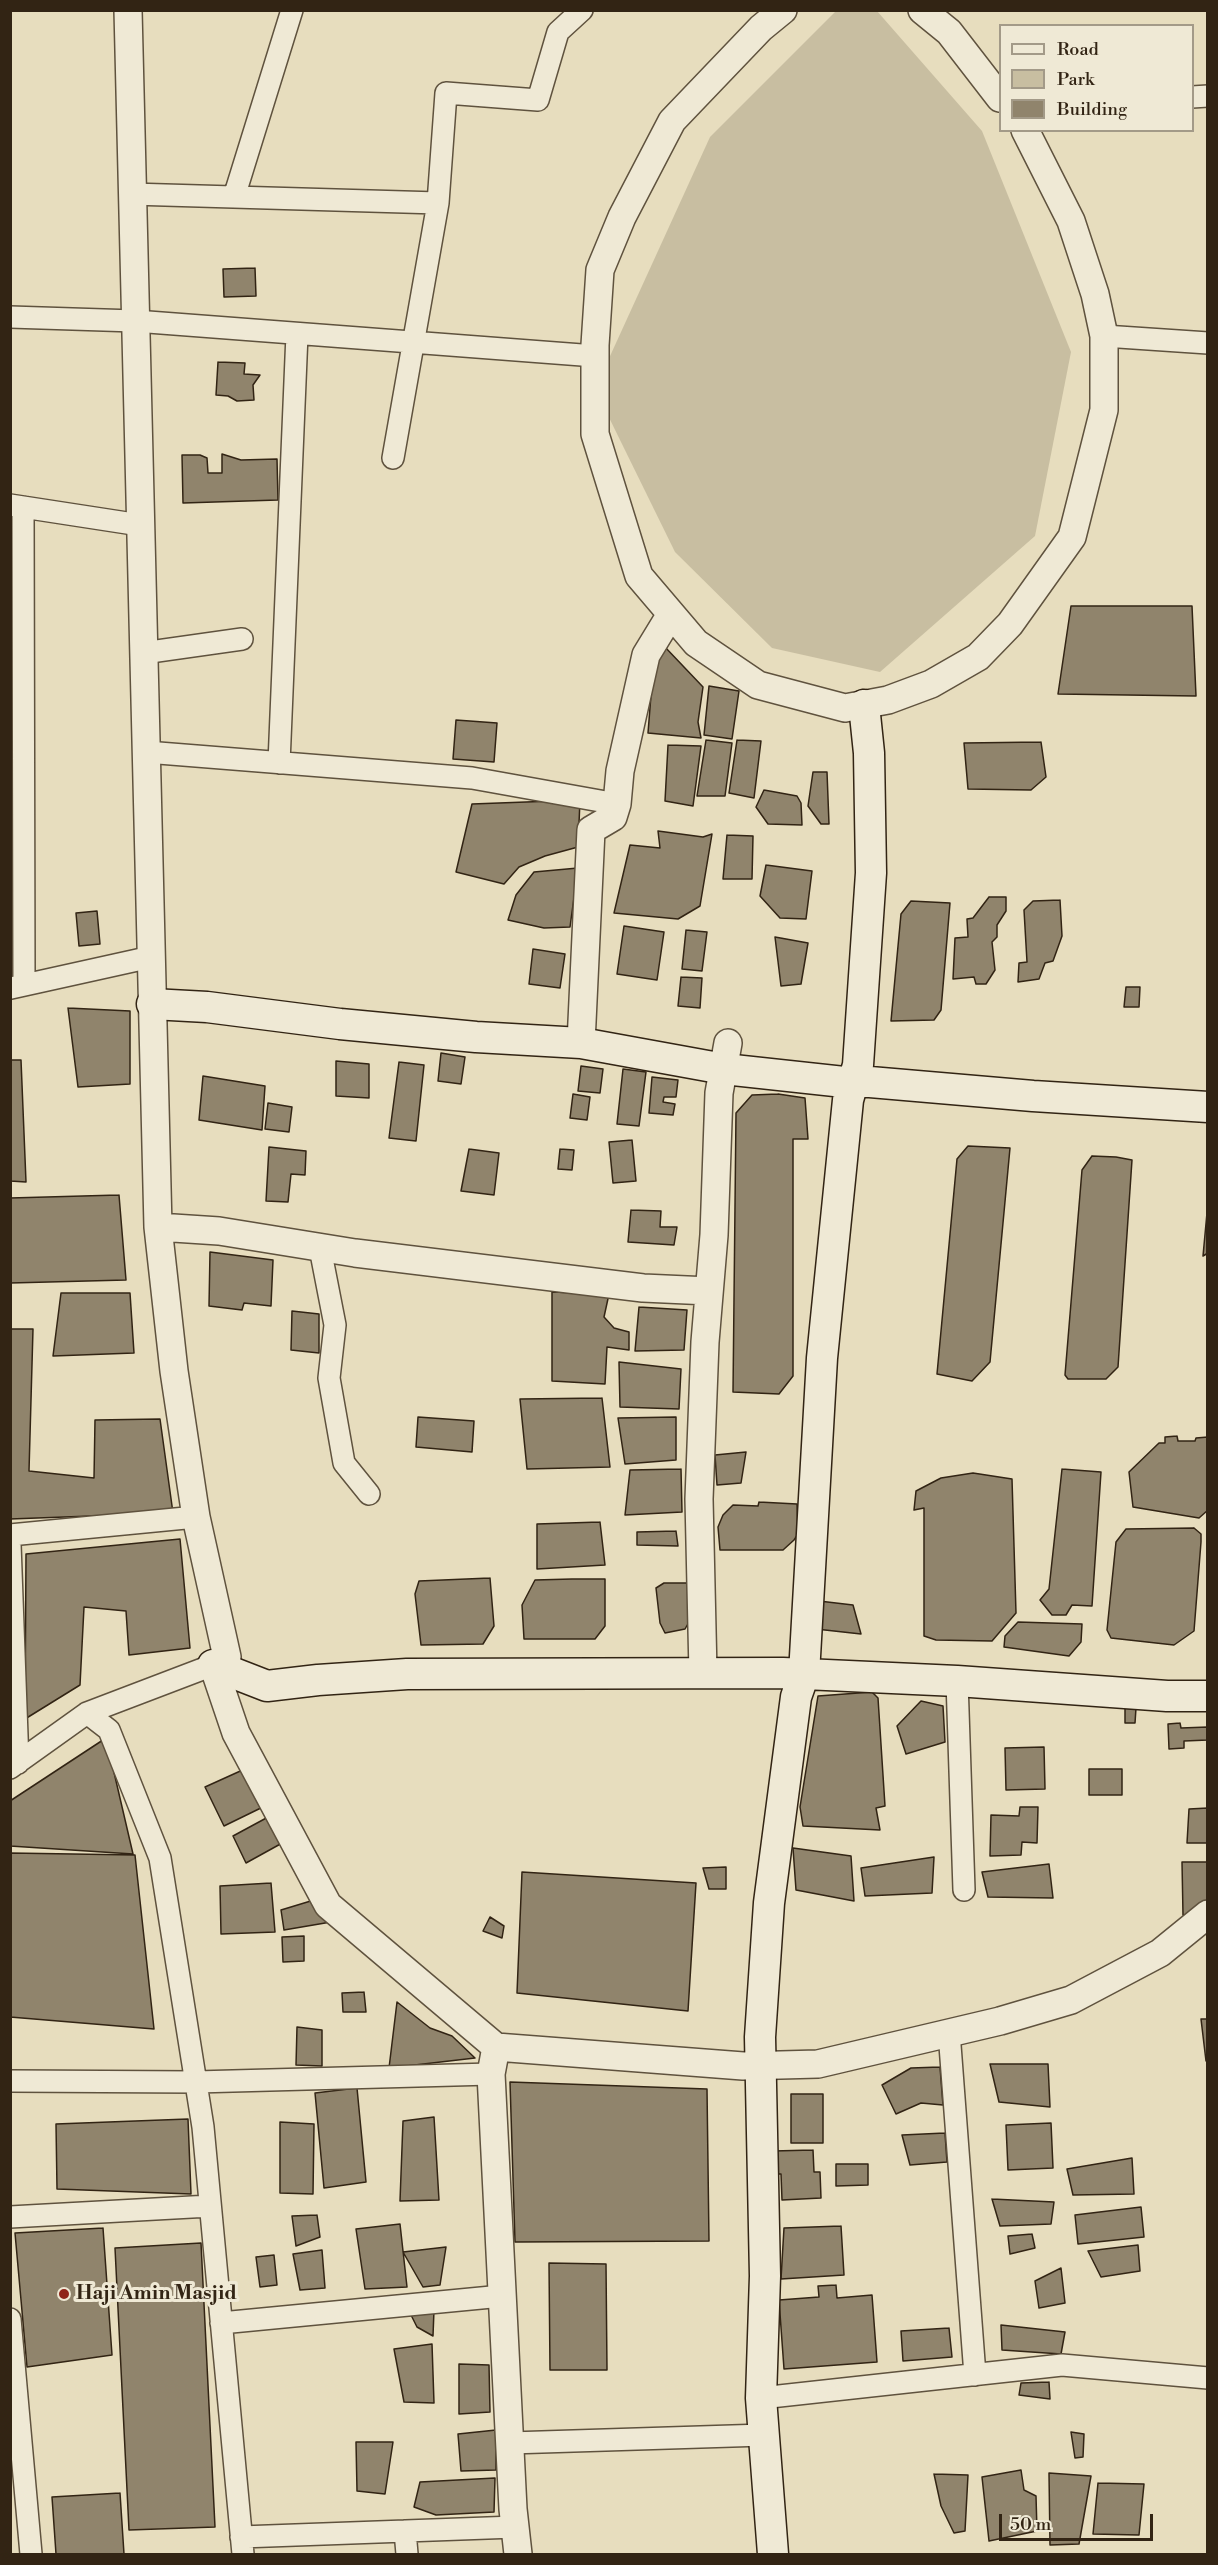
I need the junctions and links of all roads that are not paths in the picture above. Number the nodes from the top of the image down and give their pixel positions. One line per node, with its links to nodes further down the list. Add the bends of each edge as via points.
1 (128, 10): 8 (street)
2 (292, 10): 9 (street)
3 (582, 10): 10 (street, via 558,32 538,100 446,93)
4 (783, 10): 17 (street, via 760,28 672,121 600,270)
5 (922, 10): 6 (street, via 949,32)
6 (999, 97)
7 (1026, 132): 14 (street, via 1071,220)
8 (131, 194): 9 (street); 12 (street)
9 (234, 197): 10 (street)
10 (438, 203): 15 (street)
11 (10, 317): 12 (street)
12 (135, 321): 13 (street); 20 (street)
13 (297, 334): 15 (street); 27 (street)
14 (1104, 336): 16 (street); 25 (street, via 1104,410 1072,537 1010,624 978,657 932,684)
15 (414, 342): 17 (street); 18 (street)
16 (1208, 343)
17 (595, 356): 21 (street, via 595,434 639,576)
18 (393, 458)
19 (17, 506): 20 (street); 23 (street)
20 (140, 525): 24 (street)
21 (671, 614): 25 (street, via 696,643 758,686 845,708); 29 (street, via 646,655 620,771)
22 (242, 639): 24 (street)
23 (17, 649): 28 (street)
24 (143, 653): 26 (street)
25 (864, 705): 35 (main road, via 871,873 858,1065)
26 (146, 752): 27 (street); 30 (street)
27 (279, 763): 29 (street, via 472,778)
28 (18, 781): 31 (street)
29 (617, 804): 33 (street, via 613,816 591,830)
30 (151, 957): 31 (street); 32 (street)
31 (17, 987)
32 (152, 1004): 33 (main road, via 456,1035); 37 (street)
33 (581, 1043): 34 (main road)
34 (726, 1056): 35 (main road); 39 (street, via 720,1093)
35 (853, 1082): 36 (main road); 46 (main road, via 822,1358)
36 (1208, 1107)
37 (158, 1227): 38 (street, via 219,1231); 41 (street)
38 (320, 1248): 39 (street, via 643,1288); 40 (street, via 335,1325 329,1378 344,1463)
39 (709, 1291): 45 (street, via 699,1499)
40 (369, 1494)
41 (196, 1517): 42 (street); 44 (street, via 227,1657)
42 (10, 1535)
43 (10, 1544): 50 (street)
44 (213, 1665): 45 (main road, via 267,1686 407,1674); 49 (street); 54 (street, via 236,1733 328,1905)
45 (703, 1673): 46 (main road)
46 (804, 1674): 47 (main road); 55 (main road, via 796,1697 769,1903)
47 (957, 1681): 48 (main road); 51 (street)
48 (1208, 1696)
49 (87, 1713): 50 (street); 58 (street, via 109,1730 160,1858)
50 (14, 1766)
51 (964, 1890)
52 (1208, 1914): 53 (street, via 1160,1953 1071,2000)
53 (949, 2032): 55 (street, via 818,2064); 64 (street)
54 (496, 2047): 55 (street); 56 (street)
55 (759, 2066): 66 (main road, via 765,2276)
56 (491, 2074): 58 (street); 61 (street)
57 (10, 2081): 58 (street)
58 (196, 2082): 59 (street)
59 (210, 2205): 60 (street); 63 (street)
60 (10, 2217)
61 (502, 2296): 63 (street); 68 (street)
62 (10, 2319): 69 (street)
63 (221, 2323): 72 (street)
64 (975, 2375): 65 (street, via 1062,2365); 66 (street)
65 (1208, 2378)
66 (761, 2398): 67 (main road)
67 (764, 2435): 68 (street); 76 (main road)
68 (510, 2443): 70 (street)
69 (18, 2507): 73 (street)
70 (515, 2526): 71 (street); 75 (street)
71 (405, 2531): 72 (street); 74 (street)
72 (242, 2546)
73 (31, 2554)
74 (407, 2554)
75 (518, 2554)
76 (773, 2554)

